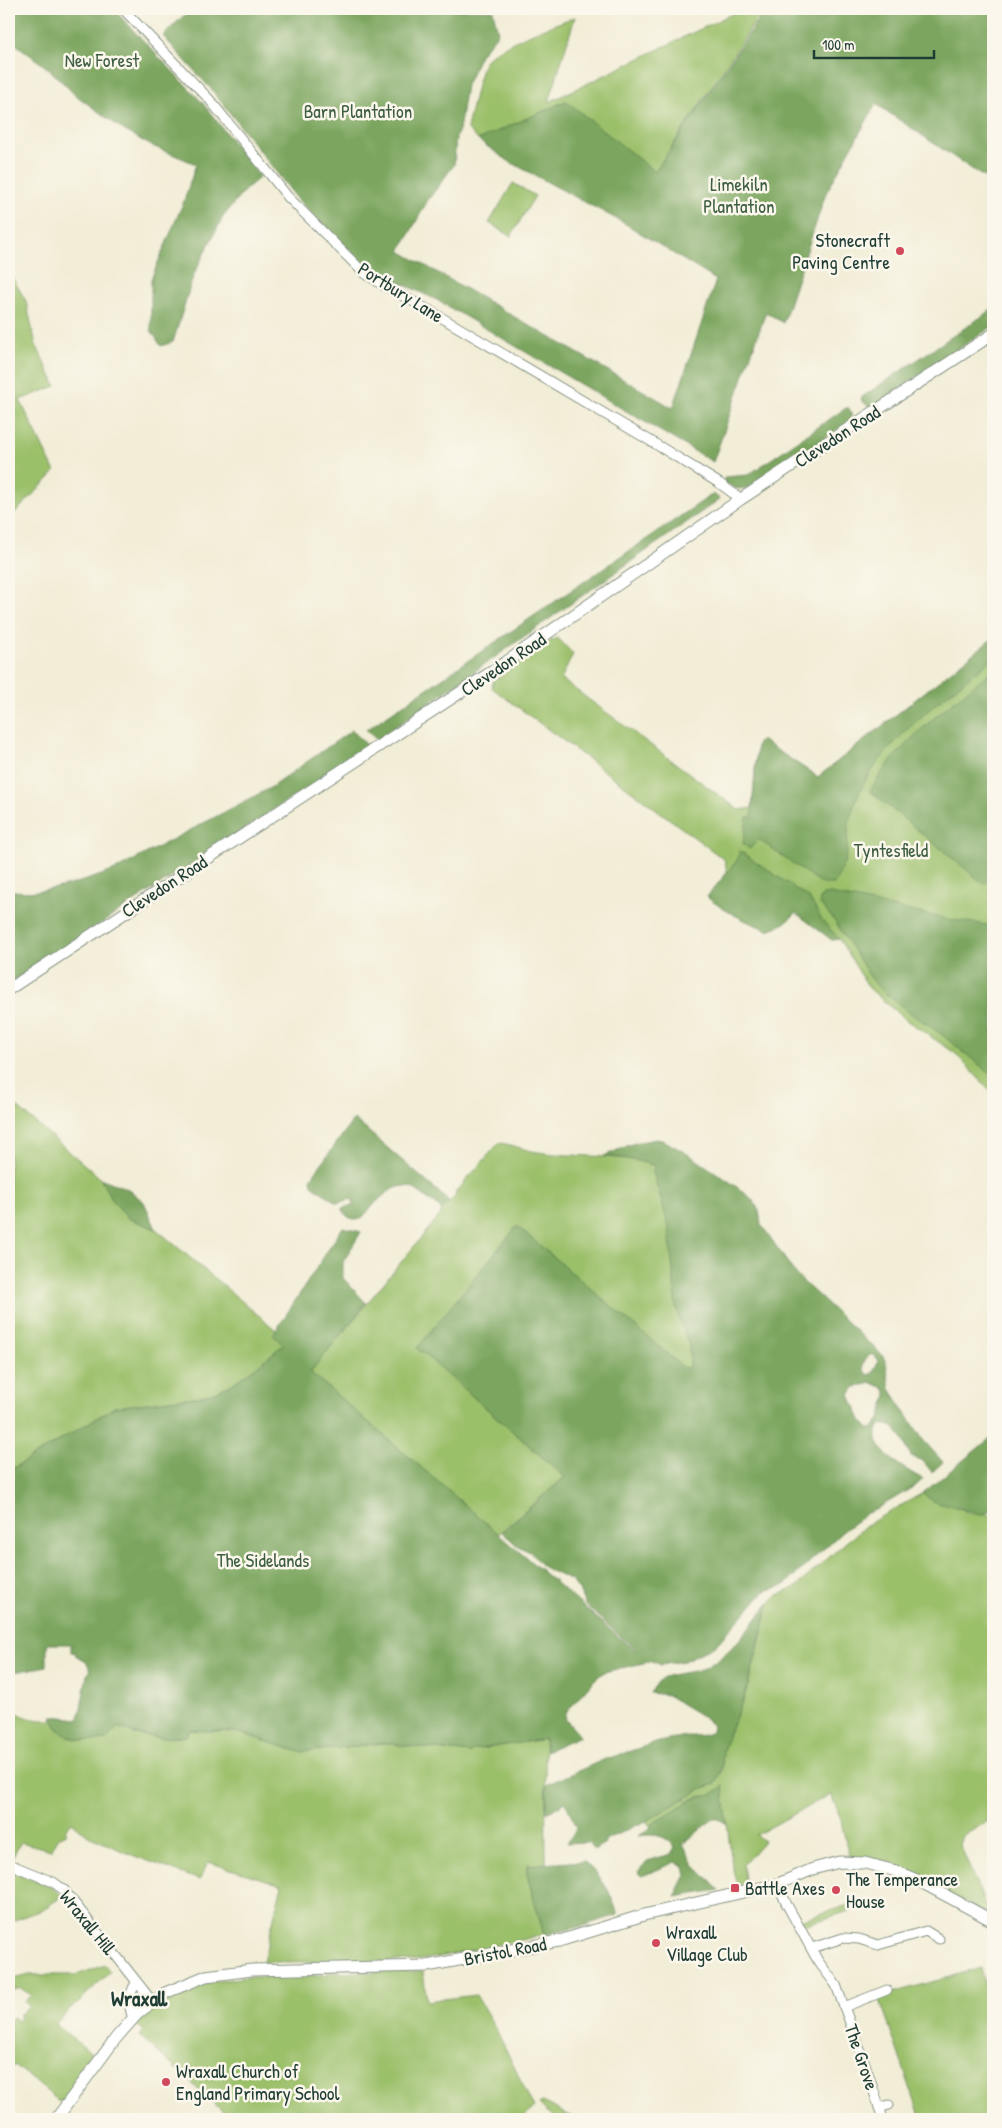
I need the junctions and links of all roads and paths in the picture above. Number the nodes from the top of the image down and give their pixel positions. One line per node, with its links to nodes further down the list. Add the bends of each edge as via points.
1 (122, 9): 3 (street, Portbury Lane, via 209,99 294,203 364,272 641,435)
2 (993, 334): 3 (main road, Clevedon Road)
3 (741, 499): 4 (main road, Clevedon Road, via 498,667)
4 (9, 989)
5 (9, 1864): 10 (street, Wraxall Hill, via 53,1882 64,1890)
6 (778, 1884): 7 (main road, Bristol Road, via 826,1865 851,1862 884,1867 907,1875); 9 (street, The Grove); 12 (main road, Bristol Road, via 658,1911 559,1940 427,1966 252,1970 218,1974 180,1985)
7 (993, 1921)
8 (939, 1940): 9 (street, via 926,1930 913,1938 878,1945 843,1938)
9 (812, 1948): 13 (street, The Grove, via 836,1985)
10 (136, 1983): 12 (street, Wraxall Hill); 14 (street, via 130,2001)
11 (882, 1989): 13 (street, The Grove)
12 (152, 2001): 14 (main road, Bristol Road)
13 (844, 2007): 16 (street, The Grove)
14 (133, 2018): 17 (main road, Bristol Road)
15 (889, 2104): 16 (street, The Grove)
16 (880, 2108): 18 (street, The Grove)
17 (56, 2119)
18 (883, 2119)

